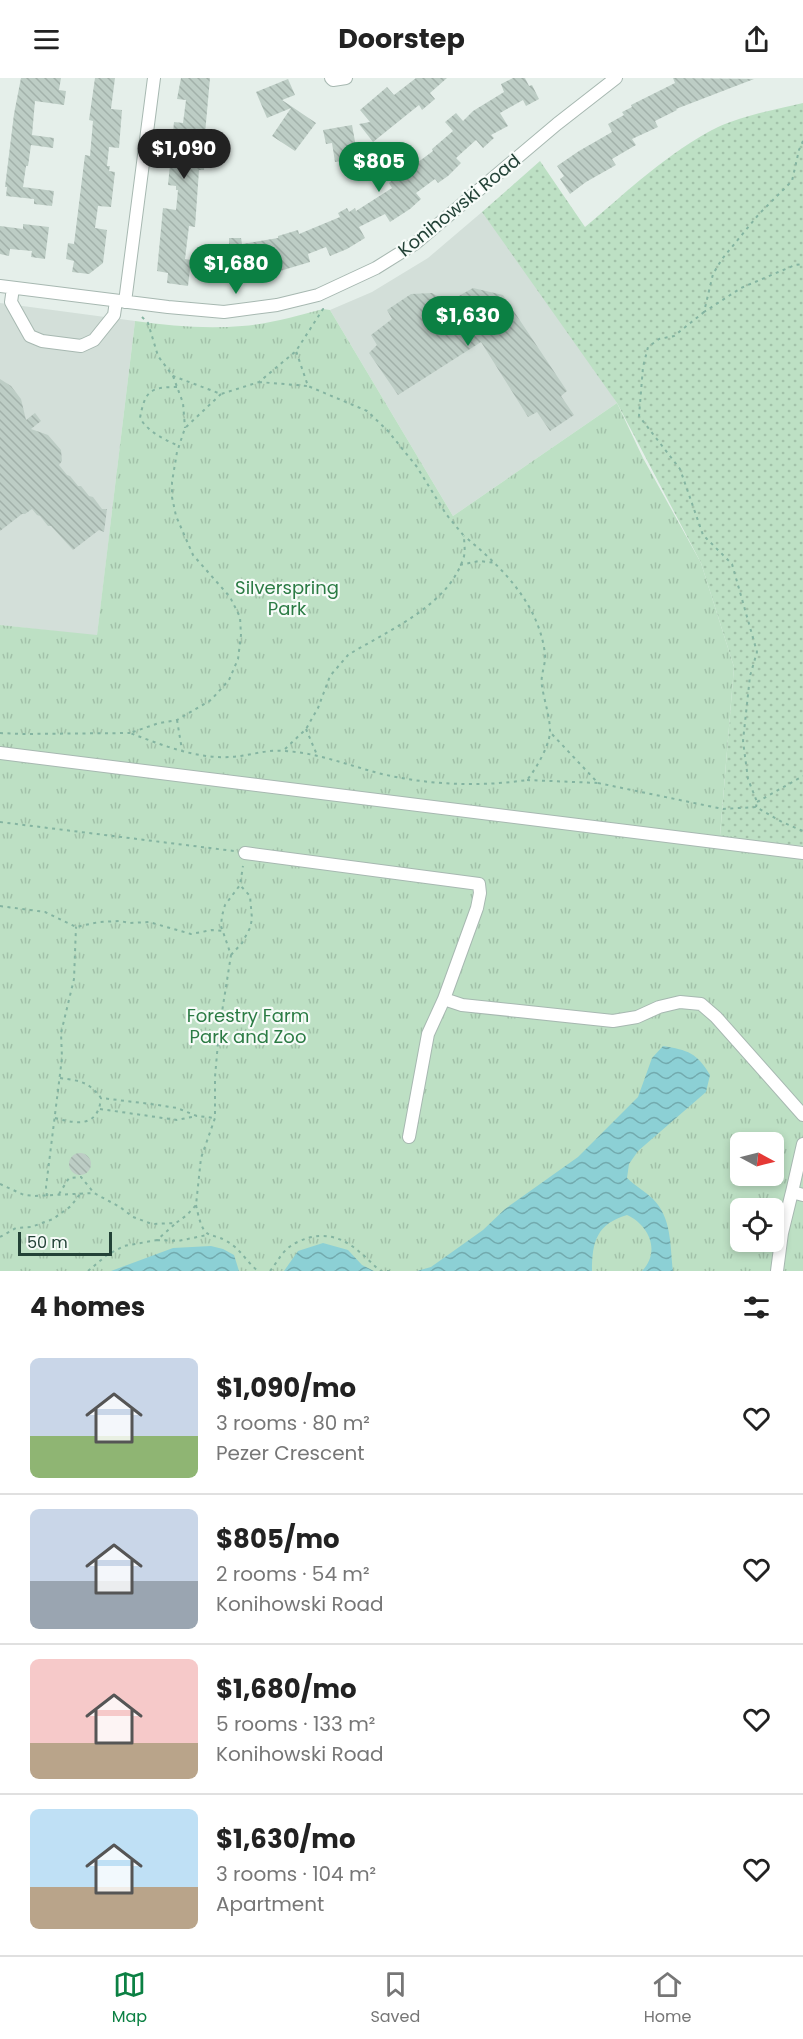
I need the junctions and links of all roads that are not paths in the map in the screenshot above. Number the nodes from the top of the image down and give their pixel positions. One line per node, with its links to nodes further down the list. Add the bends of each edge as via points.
1 (154, 78): 7 (street)
2 (332, 78): 3 (street)
3 (346, 78)
4 (616, 78): 7 (street, Konihowski Road, via 416,243 335,289 277,305 224,312)
5 (0, 286): 6 (street, Konihowski Road)
6 (13, 288): 7 (street, Konihowski Road); 7 (street, via 11,302 30,336 81,346 94,340)
7 (120, 301)
8 (0, 753): 10 (street)
9 (245, 853): 11 (street, via 479,884 477,908)
10 (803, 853)
11 (444, 999): 12 (street, via 472,1006 613,1021 680,1002 701,1004); 13 (street, via 428,1035)
12 (803, 1115)
13 (409, 1137)
14 (803, 1144): 15 (street)
15 (797, 1194): 16 (street, via 782,1233)
16 (777, 1271)

